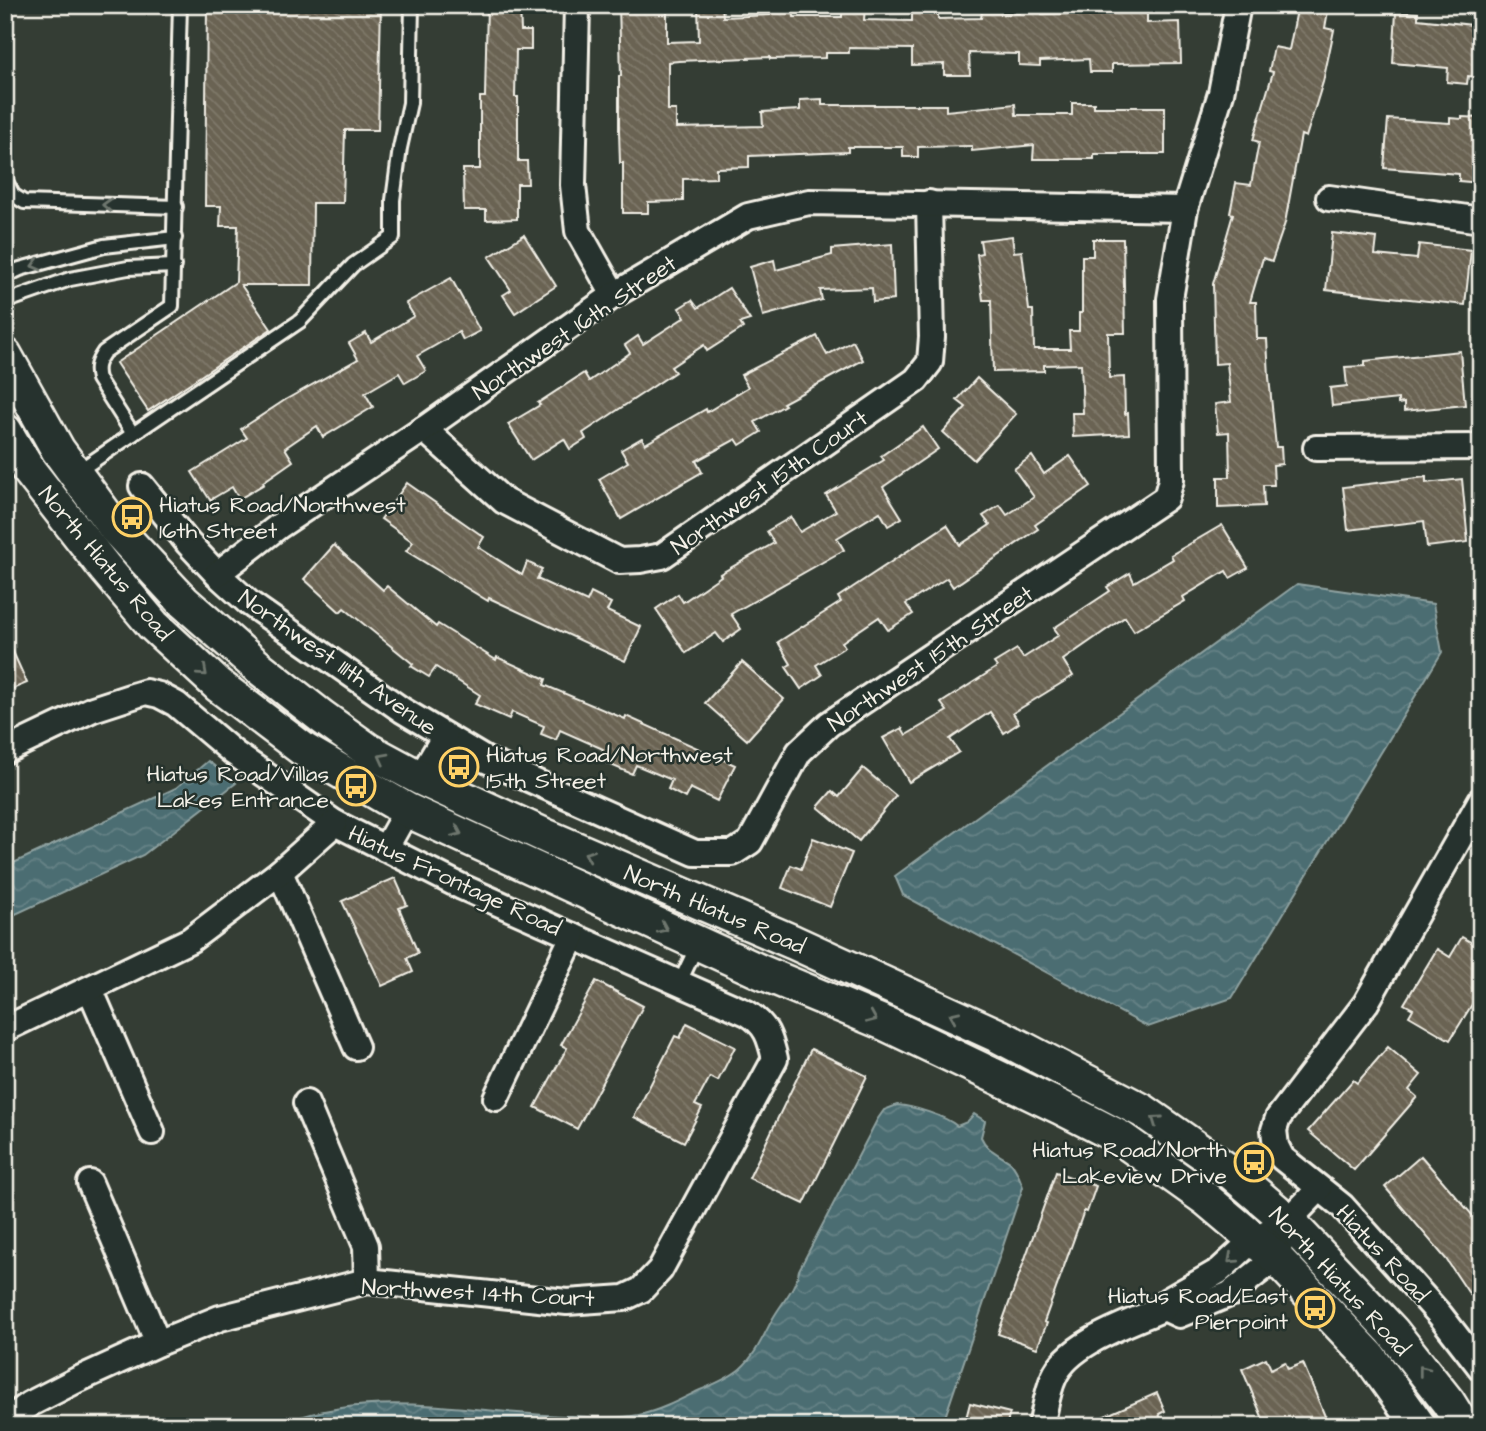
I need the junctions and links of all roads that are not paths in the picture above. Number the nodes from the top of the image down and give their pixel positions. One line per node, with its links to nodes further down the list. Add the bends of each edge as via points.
1 (180, 5): 8 (lane)
2 (412, 5): 19 (lane, via 410,103 393,200 393,237 353,265 300,321)
3 (577, 5): 14 (street, via 573,185 578,231)
4 (1238, 5): 9 (street, via 1221,93)
5 (5, 179): 8 (lane, one-way to 5, via 24,202 13,195)
6 (1329, 198): 10 (street)
7 (929, 203): 9 (street, Northwest 16th Street); 14 (street, Northwest 16th Street, via 808,202 748,216); 17 (street, Northwest 15th Court, via 930,362 916,380 662,556 619,561 504,500)
8 (176, 207): 11 (lane)
9 (1185, 209): 32 (street, Northwest 15th Street, via 1170,299 1171,480 1166,498 829,724 799,752 750,842)
10 (1481, 220)
11 (175, 238): 12 (lane); 13 (lane, one-way to 13, via 104,246)
12 (174, 265): 15 (lane, via 70,279); 19 (lane, via 172,306 104,352 98,361 98,379)
13 (5, 276)
14 (614, 295): 17 (street, Northwest 16th Street)
15 (5, 299)
16 (5, 355): 22 (main road, North Hiatus Road)
17 (424, 429): 24 (street, Northwest 16th Street, via 279,526)
18 (5, 431): 29 (main road, North Hiatus Road, one-way to 29, via 27,468 153,625 218,685 304,750)
19 (133, 434): 22 (lane)
20 (1481, 447): 21 (street)
21 (1316, 448)
22 (75, 473): 27 (main road, North Hiatus Road, one-way to 22, via 368,750 322,716 184,602 116,529)
23 (142, 486): 24 (street, Northwest 111th Avenue)
24 (217, 574): 25 (street, Northwest 111th Avenue, via 249,603)
25 (445, 736): 27 (street); 32 (street, Northwest 111th Avenue, via 486,760 695,853)
26 (5, 751): 30 (street, Hiatus Frontage Road, via 93,709 146,692 176,704 243,760)
27 (420, 778): 29 (main road); 46 (main road, North Hiatus Road, one-way to 27, via 1233,1174 1143,1111 1074,1073 793,942)
28 (1481, 800): 45 (street, Hiatus Road, via 1366,1003 1278,1118 1274,1130 1282,1157)
29 (407, 810): 31 (street); 35 (main road, North Hiatus Road, one-way to 35)
30 (335, 823): 31 (street, Hiatus Frontage Road); 33 (street)
31 (384, 849): 34 (street, Hiatus Frontage Road)
32 (733, 853)
33 (280, 872): 37 (street, via 190,940); 40 (street)
34 (573, 936): 36 (street, Hiatus Frontage Road); 41 (street)
35 (698, 943): 36 (lane); 47 (main road, North Hiatus Road, one-way to 47, via 886,1024 1119,1137)
36 (679, 984): 39 (street, Hiatus Frontage Road, via 747,1013)
37 (90, 989): 38 (street); 43 (street)
38 (5, 1029)
39 (769, 1033): 48 (street, Northwest 14th Court, via 775,1059 660,1270 641,1290 624,1298 567,1302)
40 (356, 1047)
41 (496, 1098)
42 (306, 1103): 48 (street, via 366,1246)
43 (152, 1132)
44 (90, 1183): 49 (street)
45 (1319, 1189): 46 (street); 50 (street, Hiatus Road, via 1376,1243)
46 (1288, 1221): 47 (street); 54 (main road, North Hiatus Road, one-way to 46, via 1392,1331)
47 (1265, 1248): 52 (street, via 1167,1301 1164,1308 1069,1356 1054,1376); 53 (main road, North Hiatus Road, via 1369,1356)
48 (367, 1281): 49 (street, Northwest 14th Court, via 220,1318)
49 (158, 1343): 51 (street, Northwest 14th Court, via 30,1404)
50 (1481, 1368)
51 (5, 1422)
52 (1041, 1426)
53 (1419, 1426)
54 (1462, 1426)

